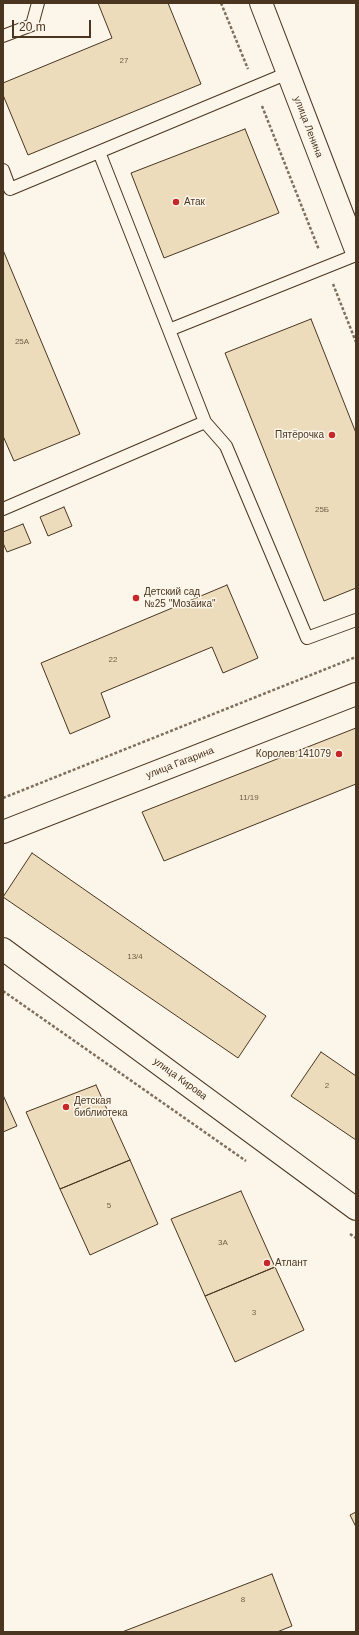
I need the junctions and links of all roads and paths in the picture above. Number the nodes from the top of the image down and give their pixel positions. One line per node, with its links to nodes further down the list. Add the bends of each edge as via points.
1 (38, 3): 4 (lane, via 32,25)
2 (221, 3): 6 (path)
3 (260, 3): 5 (street, улица Ленина)
4 (3, 36)
5 (288, 73): 6 (lane); 10 (street, улица Ленина)
6 (255, 87): 7 (lane); 13 (path)
7 (99, 152): 9 (lane); 14 (lane)
8 (3, 170): 9 (lane)
9 (7, 191)
10 (350, 217): 11 (street, улица Ленина)
11 (356, 250)
12 (356, 255): 13 (lane)
13 (326, 266): 14 (lane); 15 (path)
14 (169, 330): 16 (lane)
15 (356, 342)
16 (205, 422): 17 (lane); 18 (lane, via 226,446 307,638)
17 (3, 509)
18 (356, 620)
19 (356, 657): 21 (path)
20 (356, 694): 22 (street, улица Гагарина)
21 (3, 798)
22 (3, 832)
23 (3, 949): 26 (street, улица Кирова)
24 (3, 991): 25 (path)
25 (251, 1165)
26 (356, 1209)
27 (350, 1234): 28 (path)
28 (356, 1238)

